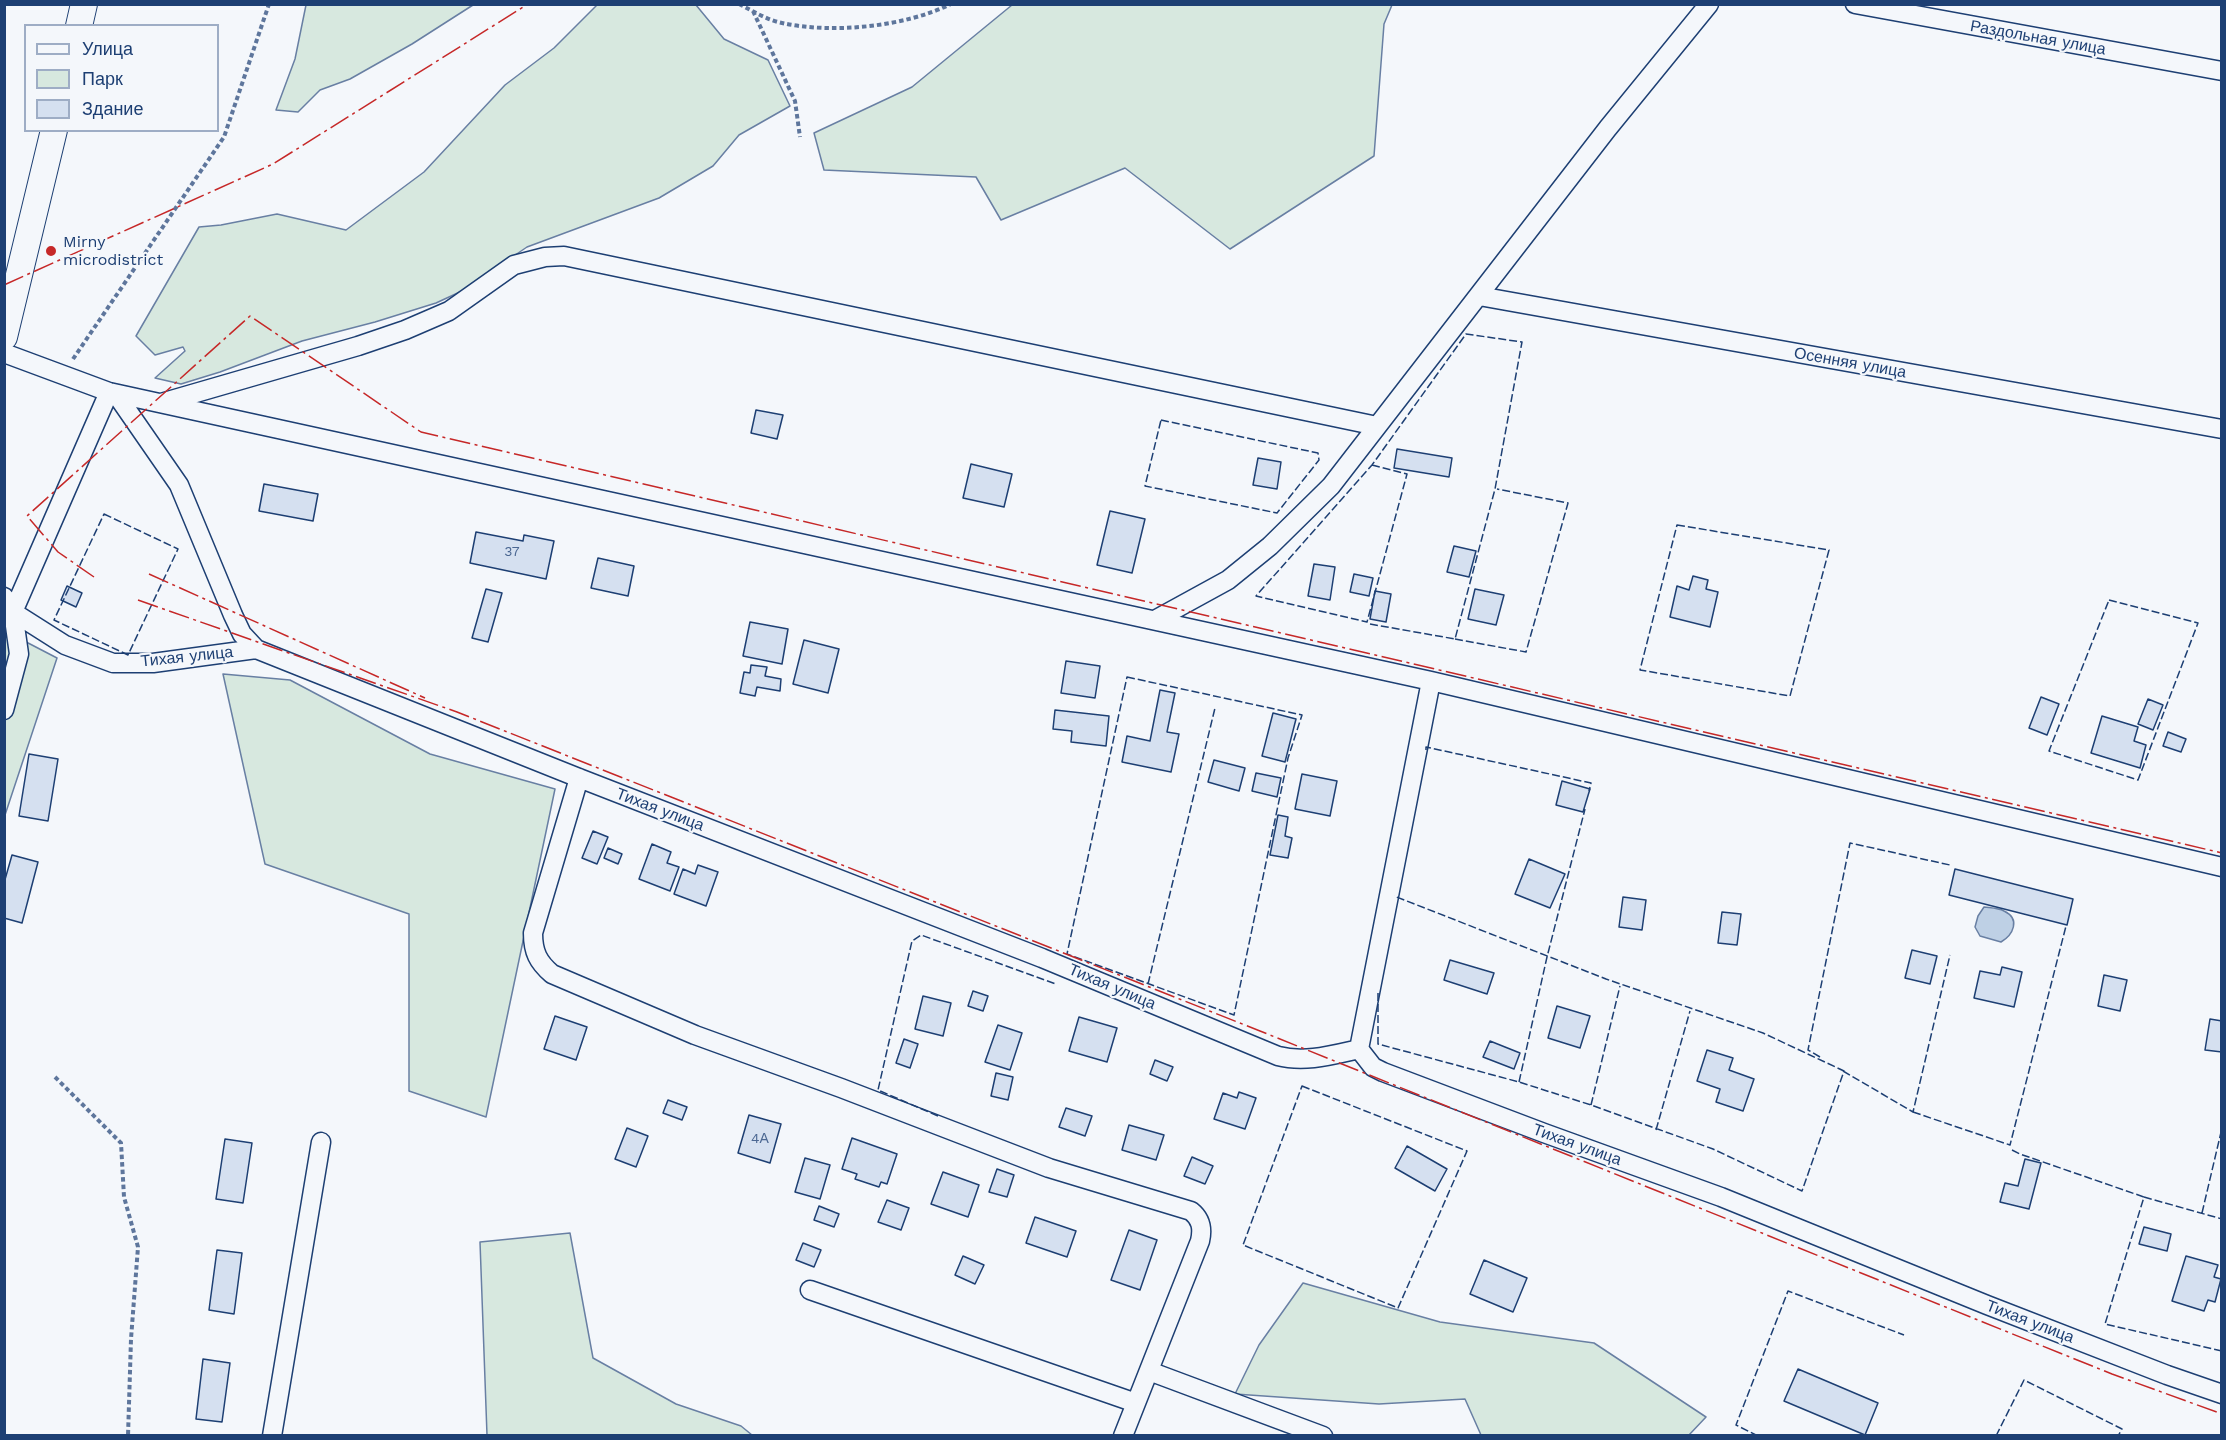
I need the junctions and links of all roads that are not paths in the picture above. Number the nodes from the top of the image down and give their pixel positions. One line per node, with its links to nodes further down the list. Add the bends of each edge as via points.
1 (84, 4): 4 (street)
2 (1709, 4): 7 (street)
3 (1855, 4): 5 (street, Раздольная улица)
4 (79, 24)
5 (2222, 71)
6 (54, 132): 8 (street)
7 (1479, 296): 12 (street); 13 (street, Осенняя улица)
8 (4, 337)
9 (4, 353): 10 (street)
10 (112, 393): 11 (street); 14 (street); 16 (street, via 179,484 233,615 242,634)
11 (159, 403): 12 (street, via 405,330 449,311 514,265 545,256 564,256); 15 (street)
12 (1377, 426): 15 (street, via 1331,486 1270,546 1228,580)
13 (2222, 429)
14 (9, 605): 16 (street, Тихая улица, via 65,645 113,663 153,663); 18 (street, via 18,654)
15 (1155, 620): 17 (street)
16 (256, 649): 19 (street, Тихая улица)
17 (1431, 681): 20 (street); 21 (street)
18 (4, 710)
19 (579, 778): 21 (street, Тихая улица, via 1042,958 1278,1056 1308,1059); 24 (street, via 533,933 533,947 543,967 695,1035 1049,1168 1191,1210 1202,1224 1200,1241)
20 (2222, 867)
21 (1359, 1049): 25 (street, Тихая улица, via 1373,1067 1383,1072 1721,1197 1998,1310)
22 (321, 1142): 27 (street)
23 (810, 1290): 26 (street)
24 (1149, 1371): 26 (street); 29 (street)
25 (2222, 1394)
26 (1136, 1403): 28 (street)
27 (272, 1436)
28 (1124, 1436)
29 (1323, 1436)

